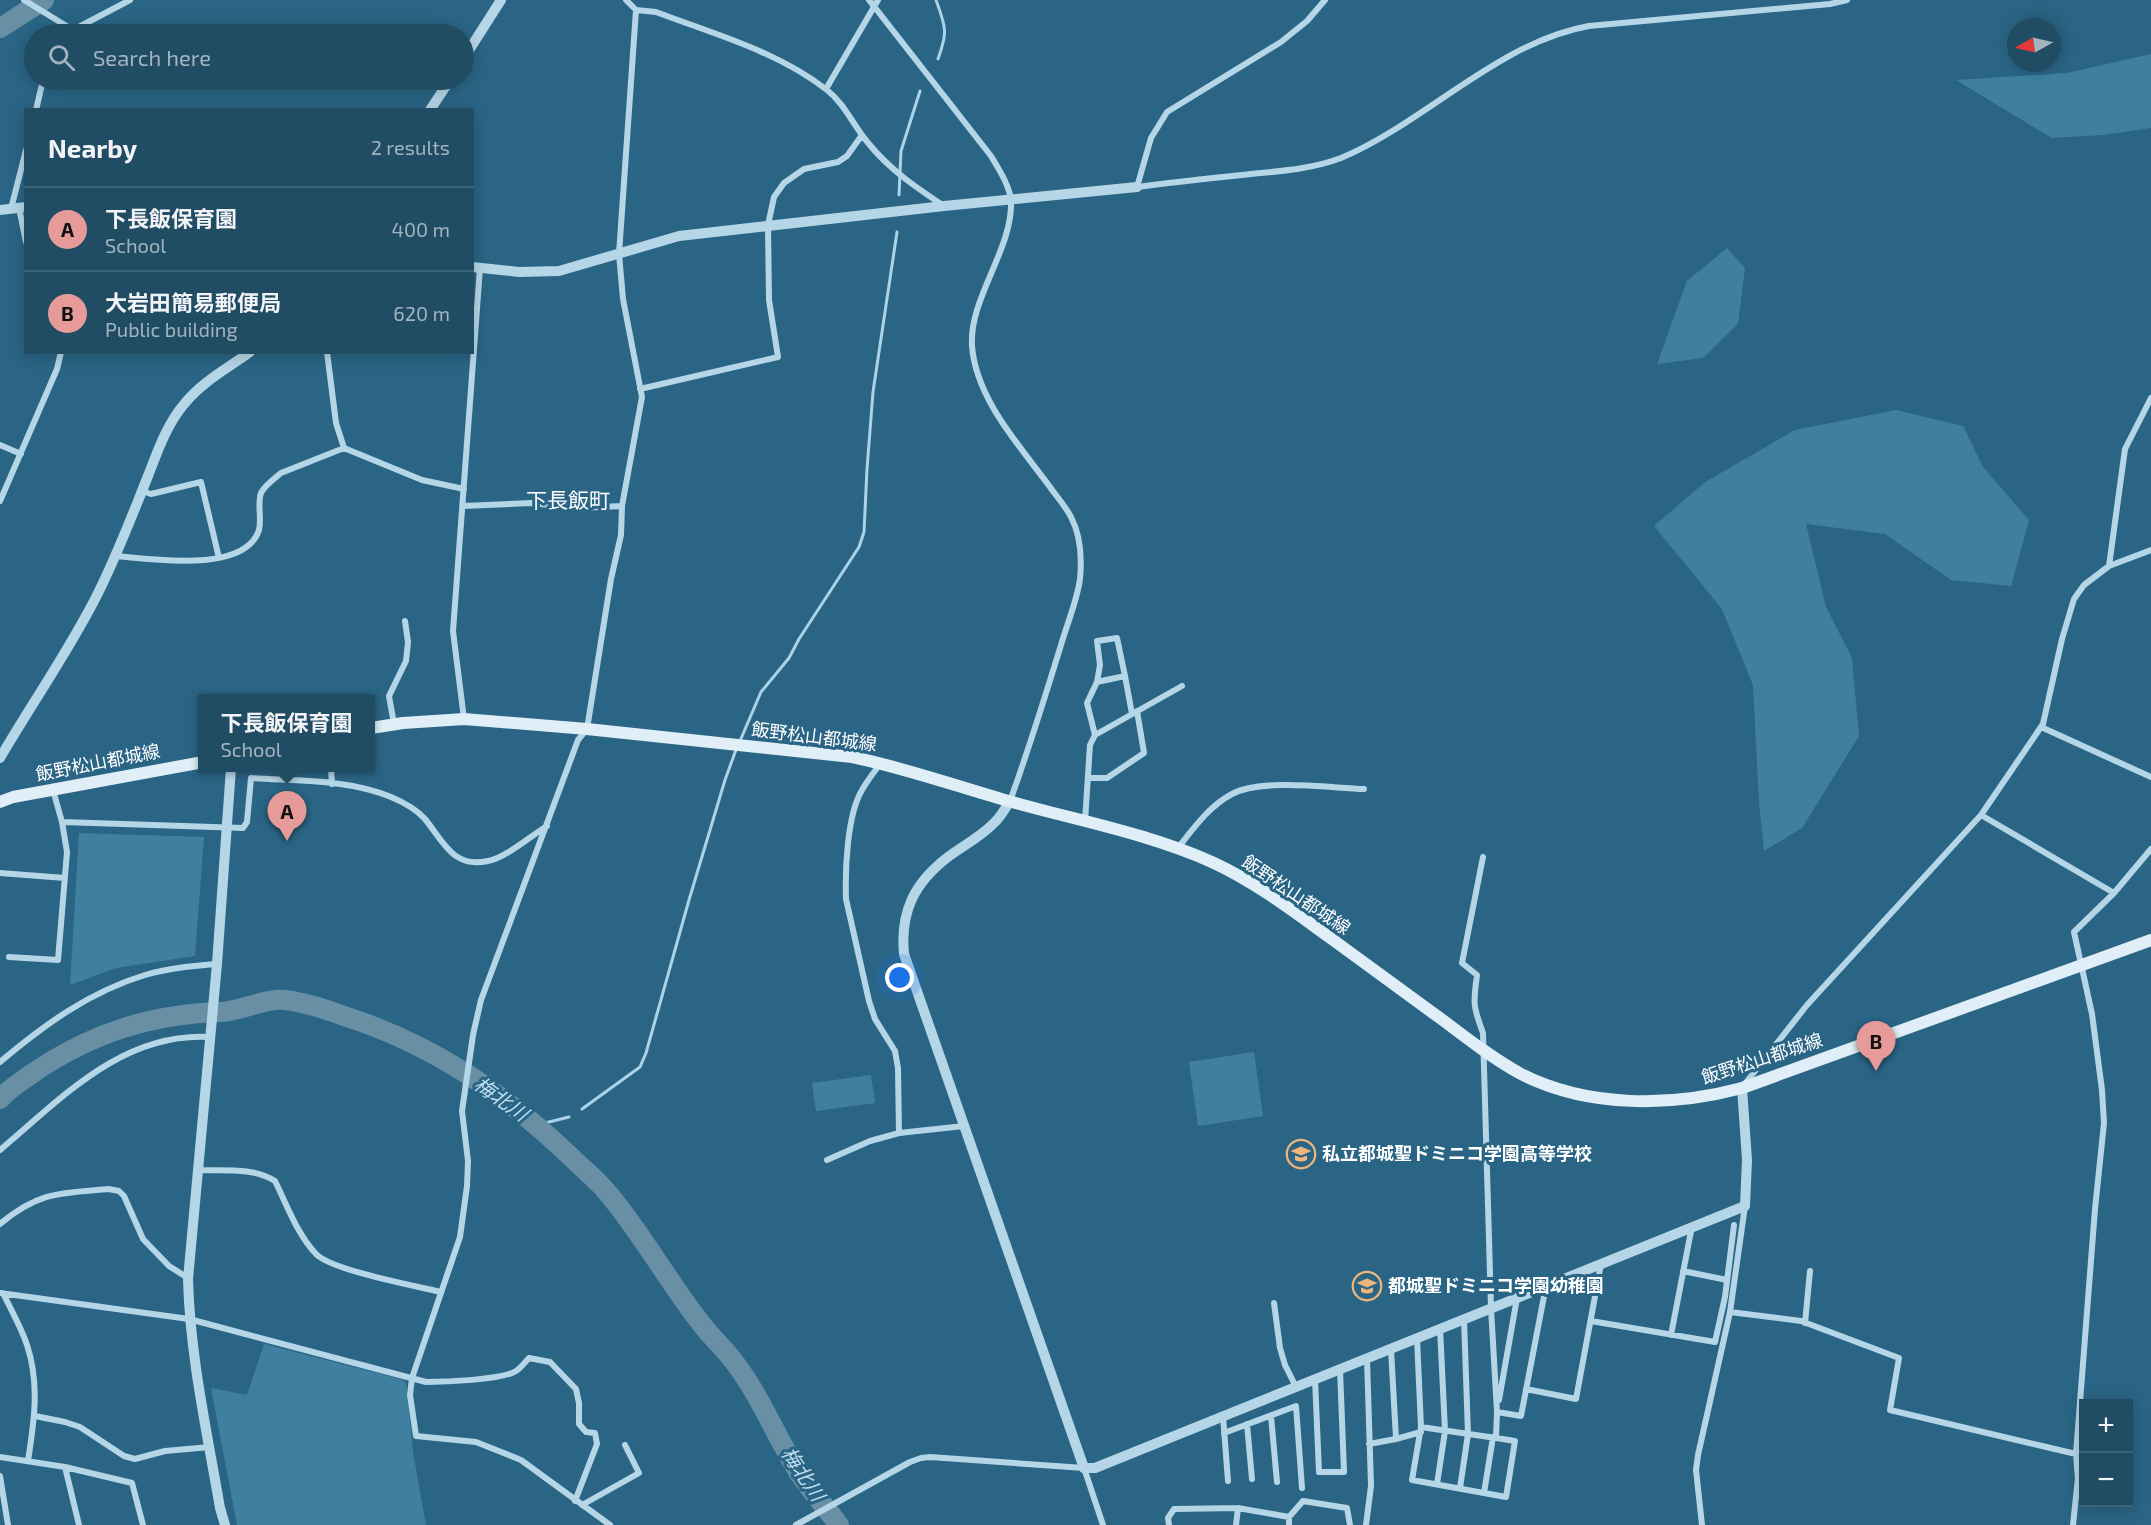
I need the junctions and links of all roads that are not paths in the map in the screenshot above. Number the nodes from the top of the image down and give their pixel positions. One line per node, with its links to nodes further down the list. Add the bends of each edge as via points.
1 (24, 0): 11 (street)
2 (130, 0): 12 (street)
3 (501, 0): 13 (street)
4 (627, 0): 10 (street)
5 (868, 0): 9 (street)
6 (878, 0): 9 (street)
7 (1325, 0): 21 (street, via 1281,42 1167,112 1150,138)
8 (1847, 0): 21 (street, via 1566,30 1518,51 1397,128 1340,158 1299,169)
9 (874, 7): 14 (street); 22 (street, via 991,156)
10 (636, 10): 14 (street, via 656,12 768,53); 27 (street)
11 (62, 24)
12 (86, 24)
13 (474, 42)
14 (826, 89): 19 (street)
15 (41, 90): 17 (street)
16 (443, 90): 18 (street)
17 (36, 108)
18 (431, 108)
19 (862, 135): 23 (street, via 891,167); 25 (street, via 838,162 804,169 784,183 774,196)
20 (24, 160): 24 (street)
21 (1137, 187): 22 (street)
22 (1011, 200): 23 (street); 69 (street, via 1001,250 973,329 976,370 1010,433 1071,516 1081,553 1080,581)
23 (944, 206): 25 (street)
24 (14, 208): 26 (street)
25 (768, 225): 27 (street, via 679,236); 34 (street, via 770,300 778,357)
26 (24, 236)
27 (620, 254): 28 (street, via 550,272); 34 (street, via 625,310)
28 (476, 268): 29 (street)
29 (474, 305)
30 (61, 354): 38 (street)
31 (247, 354): 40 (street, via 186,401 164,436)
32 (327, 354): 37 (street, via 336,423)
33 (471, 354): 39 (street)
34 (640, 389): 42 (street, via 642,397)
35 (2151, 398): 47 (street, via 2125,449)
36 (0, 445): 38 (street)
37 (344, 448): 39 (street, via 422,480); 46 (street, via 281,473 273,480 261,493 261,519 255,540 247,549)
38 (21, 454): 41 (street)
39 (464, 489): 43 (street)
40 (142, 490): 45 (street); 46 (street, via 151,494 201,482)
41 (0, 501)
42 (622, 506): 43 (street, via 579,508 531,503); 57 (street, via 621,535)
43 (463, 507): 53 (street, via 453,631)
44 (2151, 549): 47 (street)
45 (115, 556): 46 (street, via 194,561); 59 (street, via 69,646)
46 (219, 558)
47 (2109, 566): 56 (street, via 2084,585 2074,599)
48 (405, 621): 54 (street, via 406,661 388,696)
49 (1125, 676): 50 (street); 50 (street, via 1117,638 1097,640); 52 (street)
50 (1097, 682): 58 (street, via 1088,703)
51 (1182, 686): 52 (street)
52 (1134, 713): 58 (street); 65 (street, via 1144,753 1107,778)
53 (464, 719): 54 (main road, 飯野松山都城線); 57 (main road, 飯野松山都城線)
54 (394, 724): 55 (main road, 飯野松山都城線)
55 (375, 727)
56 (2041, 727): 64 (street); 71 (street)
57 (587, 729): 61 (main road, 飯野松山都城線); 74 (street, via 578,740)
58 (1095, 735): 65 (street, via 1090,745)
59 (0, 758)
60 (198, 763): 68 (main road, 飯野松山都城線)
61 (881, 763): 69 (main road, 飯野松山都城線); 91 (street, via 861,791 852,813 845,883 869,1001 895,1051)
62 (231, 772): 75 (street)
63 (331, 772): 66 (street)
64 (2151, 777)
65 (1088, 778): 72 (street)
66 (332, 784): 74 (street, via 371,789 407,804 424,818 449,852 475,862 489,861); 75 (street, via 251,778 247,822 243,828)
67 (1365, 789): 76 (street, via 1270,786 1231,794 1203,816)
68 (53, 790): 70 (main road, 飯野松山都城線); 73 (street)
69 (1010, 801): 72 (main road, 飯野松山都城線); 90 (street, via 996,822 928,874 908,907 904,926 904,954)
70 (0, 802)
71 (1981, 815): 81 (street); 89 (street, via 1807,1005)
72 (1085, 821): 76 (main road, 飯野松山都城線)
73 (62, 822): 75 (street); 80 (street, via 67,852)
74 (547, 825): 105 (street, via 481,1000 462,1112 467,1186 460,1237)
75 (226, 827): 84 (street)
76 (1176, 849): 87 (main road, 飯野松山都城線, via 1214,863 1281,902)
77 (2151, 849): 81 (street)
78 (1483, 857): 87 (street, via 1462,963 1477,975 1473,1000)
79 (0, 873): 80 (street)
80 (65, 878): 83 (street, via 58,960)
81 (2114, 893): 85 (street, via 2074,932)
82 (2151, 940): 85 (main road, 飯野松山都城線)
83 (9, 957)
84 (217, 964): 86 (street); 88 (street, via 161,971 109,988 62,1013)
85 (2083, 965): 89 (main road, 飯野松山都城線); 139 (street, via 2103,1090 2104,1123)
86 (210, 1035): 92 (street, via 159,1042 118,1056 78,1084); 94 (street)
87 (1484, 1051): 89 (main road, 飯野松山都城線, via 1545,1084 1604,1098 1684,1100); 109 (street)
88 (0, 1062)
89 (1742, 1088): 95 (street, via 1747,1160)
90 (964, 1126): 91 (street); 143 (street)
91 (899, 1133): 93 (street)
92 (0, 1150)
93 (827, 1160)
94 (198, 1170): 102 (street); 105 (street, via 257,1172 267,1176 275,1181 304,1240 318,1257 337,1266)
95 (1745, 1206): 98 (street); 110 (street)
96 (0, 1224): 102 (street, via 46,1196 118,1191 143,1239 169,1266)
97 (1734, 1225): 103 (street)
98 (1692, 1226): 99 (street); 100 (street)
99 (1601, 1263): 104 (street); 113 (street)
100 (1683, 1271): 103 (street); 116 (street)
101 (1810, 1271): 114 (street)
102 (188, 1278): 111 (street)
103 (1727, 1280): 116 (street, via 1715,1342)
104 (1546, 1285): 107 (street); 124 (street)
105 (441, 1292): 121 (street)
106 (2, 1293): 111 (street); 126 (street, via 27,1345 36,1390)
107 (1518, 1297): 109 (street); 125 (street)
108 (1274, 1303): 123 (street, via 1280,1348)
109 (1491, 1308): 112 (street); 125 (street)
110 (1730, 1312): 114 (street); 168 (street, via 1696,1470)
111 (189, 1319): 121 (street); 138 (street)
112 (1464, 1319): 115 (street); 133 (street)
113 (1591, 1321): 116 (street); 124 (street, via 1576,1399)
114 (1805, 1323): 139 (street, via 1899,1358 1890,1410)
115 (1440, 1329): 117 (street); 131 (street)
116 (1671, 1335)
117 (1417, 1338): 118 (street); 130 (street)
118 (1391, 1349): 119 (street); 135 (street)
119 (1367, 1359): 120 (street); 136 (street)
120 (1340, 1369): 122 (street); 122 (street, via 1344,1472 1319,1472)
121 (412, 1378): 152 (street, via 410,1395 416,1436 465,1440 521,1460); 152 (street, via 456,1382 514,1372 529,1358 550,1362 576,1389 581,1428 595,1433 596,1438)
122 (1315, 1379): 123 (street)
123 (1296, 1387): 127 (street)
124 (1526, 1389): 125 (street, via 1521,1416)
125 (1497, 1412): 134 (street)
126 (35, 1416): 138 (street, via 80,1427 135,1459 165,1451); 141 (street)
127 (1223, 1416): 132 (street); 143 (street, via 1095,1468)
128 (1271, 1416): 129 (street); 147 (street); 149 (street, via 1296,1406)
129 (1247, 1425): 132 (street); 145 (street)
130 (1421, 1430): 131 (street); 135 (street); 148 (street, via 1412,1480)
131 (1445, 1431): 133 (street); 148 (street)
132 (1224, 1433): 146 (street)
133 (1468, 1434): 134 (street); 150 (street)
134 (1494, 1438): 151 (street); 151 (street, via 1515,1441 1506,1497)
135 (1396, 1439): 136 (street)
136 (1369, 1444): 167 (street, via 1371,1486)
137 (625, 1445): 153 (street, via 639,1473)
138 (210, 1447): 159 (street)
139 (2076, 1454): 169 (street, via 2078,1478)
140 (0, 1457): 141 (street)
141 (28, 1461): 142 (street)
142 (65, 1467): 157 (street); 158 (street, via 132,1483)
143 (1084, 1468): 161 (street, via 921,1458); 162 (street)
144 (0, 1476): 156 (street)
145 (1252, 1479)
146 (1228, 1480)
147 (1277, 1482)
148 (1437, 1484): 150 (street)
149 (1302, 1488)
150 (1460, 1488): 151 (street)
151 (1485, 1493)
152 (575, 1501): 153 (street)
153 (582, 1505): 160 (street)
154 (1238, 1508): 155 (street); 163 (street, via 1174,1509 1168,1518); 164 (street)
155 (1289, 1517): 165 (street); 166 (street, via 1303,1501 1347,1508)
156 (8, 1525)
157 (79, 1525)
158 (143, 1525)
159 (225, 1525)
160 (610, 1525)
161 (796, 1525)
162 (1103, 1525)
163 (1169, 1525)
164 (1236, 1525)
165 (1289, 1525)
166 (1350, 1525)
167 (1366, 1525)
168 (1702, 1525)
169 (2073, 1525)

